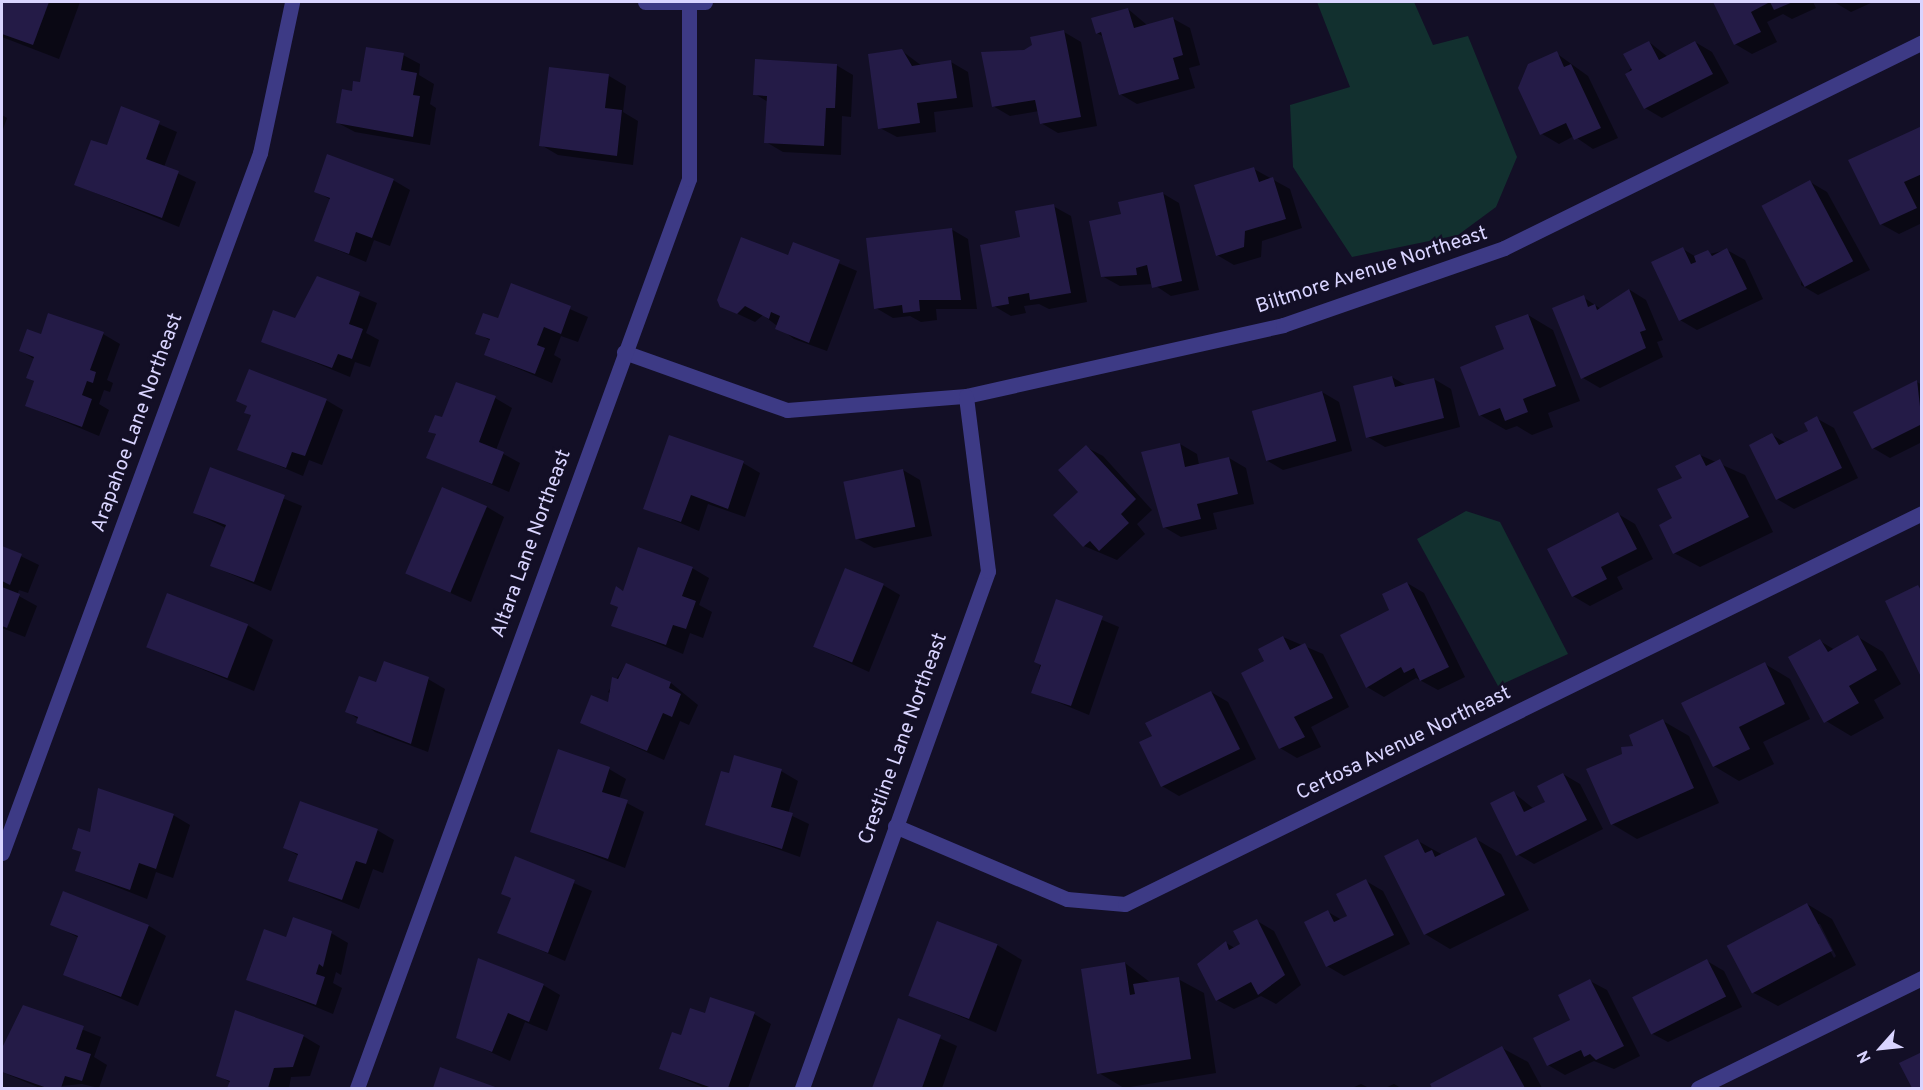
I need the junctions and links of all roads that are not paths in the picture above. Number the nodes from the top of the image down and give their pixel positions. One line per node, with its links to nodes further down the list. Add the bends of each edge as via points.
1 (292, 2): 9 (street, Arapahoe Lane Northeast, via 260,153)
2 (645, 2): 3 (street)
3 (697, 2): 5 (street, Altara Lane Northeast, via 689,179)
4 (1922, 42): 6 (street, Biltmore Avenue Northeast, via 1504,248 1283,326)
5 (624, 352): 6 (street, Biltmore Avenue Northeast, via 787,410); 11 (street, Altara Lane Northeast)
6 (966, 396): 8 (street, Crestline Lane Northeast, via 988,571)
7 (1922, 513): 8 (street, Certosa Avenue Northeast, via 1125,904 1067,899)
8 (895, 826): 12 (street, Crestline Lane Northeast)
9 (2, 853)
10 (1922, 978): 13 (street)
11 (357, 1089)
12 (801, 1089)
13 (1698, 1089)

